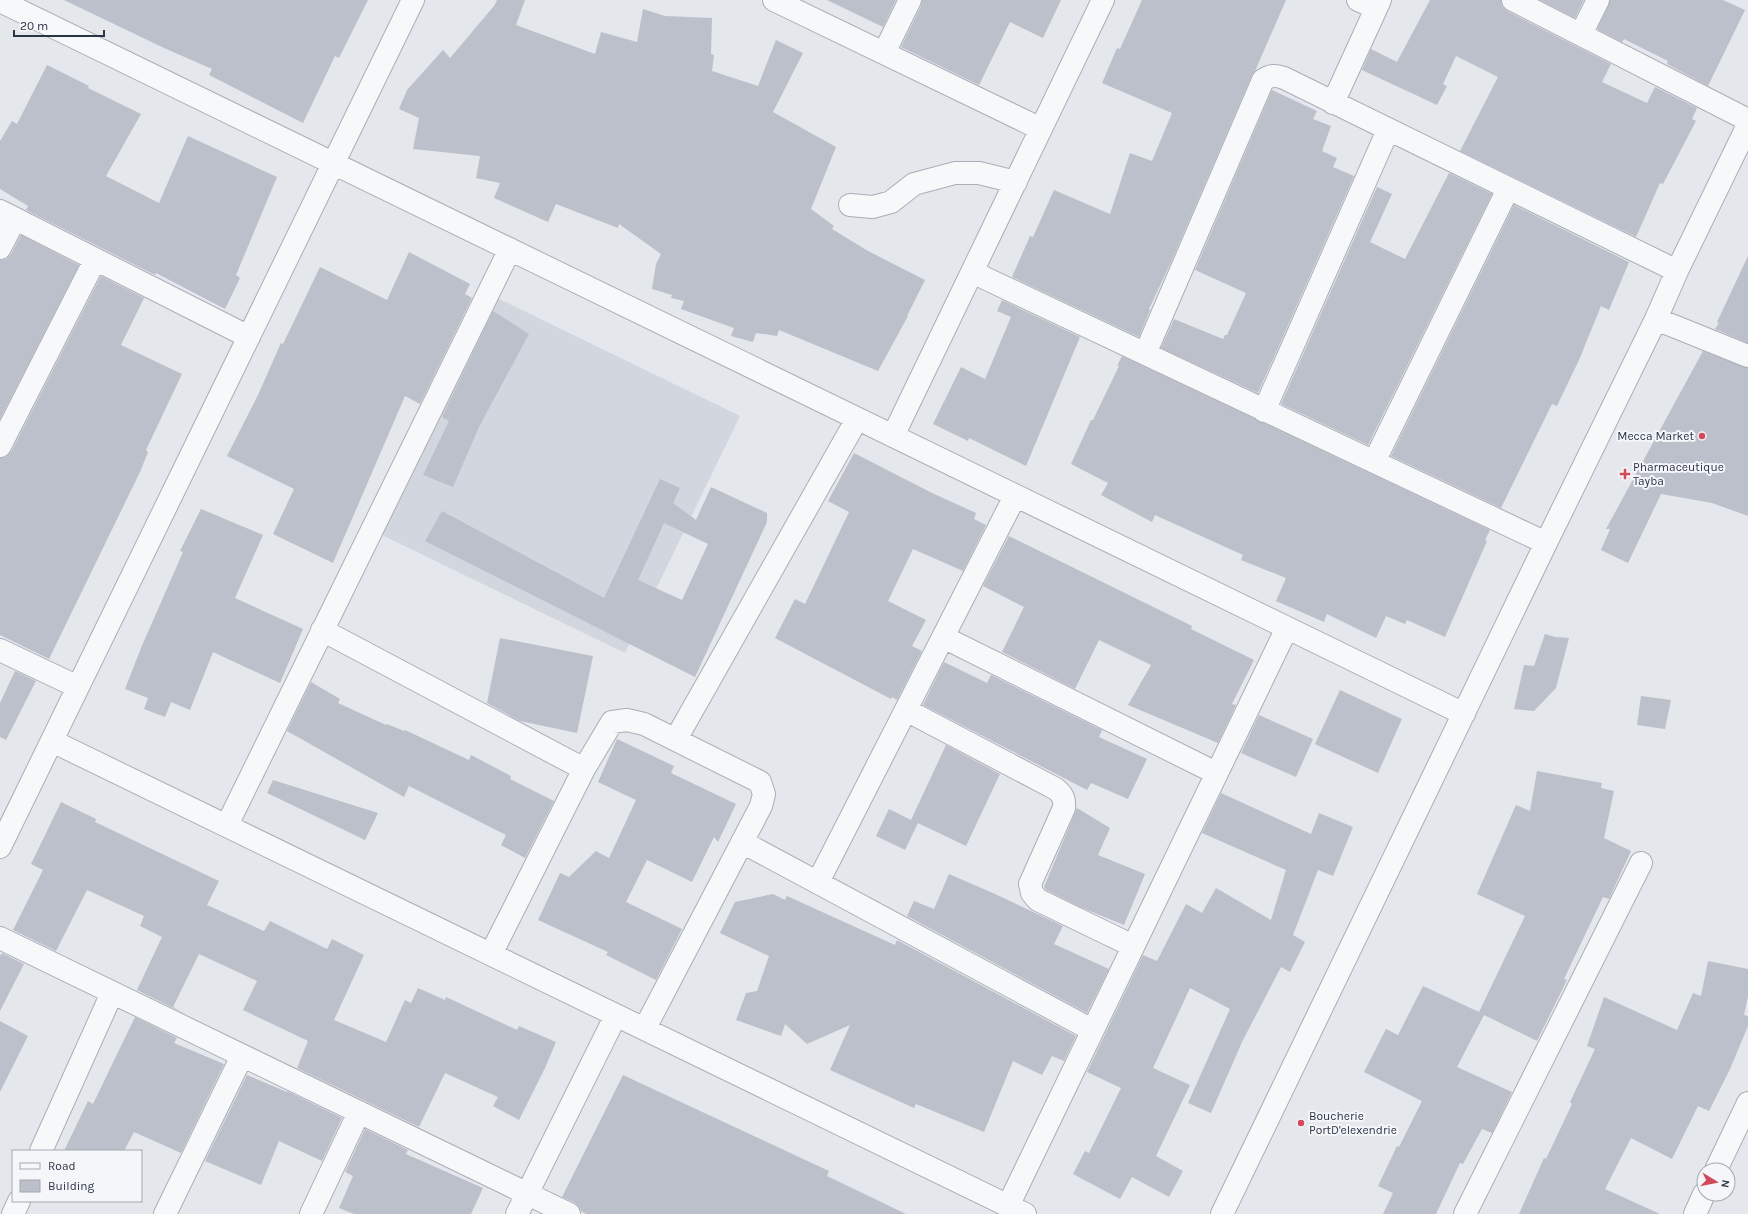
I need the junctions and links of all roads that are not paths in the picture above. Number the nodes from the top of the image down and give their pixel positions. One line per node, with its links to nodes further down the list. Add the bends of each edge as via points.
1 (413, 0): 17 (street)
2 (774, 0): 10 (street)
3 (910, 0): 10 (street)
4 (1104, 0): 14 (street)
5 (1513, 0): 9 (street)
6 (1598, 0): 9 (street)
7 (0, 1): 17 (street)
8 (1371, 3): 11 (street)
9 (1581, 34): 12 (street)
10 (884, 53): 14 (street)
11 (1333, 103): 15 (street); 29 (street, via 1276,75 1263,80)
12 (1748, 120)
13 (1748, 125): 16 (street)
14 (1041, 128): 18 (street)
15 (1388, 130): 19 (street); 31 (street)
16 (1741, 156): 25 (street)
17 (333, 163): 23 (street); 28 (street)
18 (1016, 182): 20 (street, via 979,173 955,173 914,184 891,202 872,207); 26 (street)
19 (1508, 188): 25 (street); 35 (street)
20 (850, 205)
21 (8, 215): 22 (street); 24 (street)
22 (0, 248)
23 (510, 249): 32 (street); 39 (street)
24 (95, 260): 28 (street); 34 (street)
25 (1677, 271): 27 (street)
26 (972, 272): 29 (street); 33 (street)
27 (1656, 319): 30 (street); 37 (street)
28 (249, 337): 42 (street)
29 (1144, 354): 31 (street)
30 (1748, 356)
31 (1264, 411): 35 (street)
32 (856, 419): 33 (street); 45 (street)
33 (893, 436): 36 (street)
34 (0, 446)
35 (1374, 462): 37 (street)
36 (1016, 496): 38 (street); 40 (street)
37 (1546, 543): 44 (street)
38 (1286, 628): 44 (street); 48 (street)
39 (322, 630): 47 (street); 49 (street)
40 (943, 638): 43 (street); 48 (street)
41 (0, 650): 42 (street)
42 (78, 687): 46 (street)
43 (906, 710): 53 (street); 55 (street, via 1056,789 1061,794 1065,800 1064,808 1030,884 1032,893 1038,900)
44 (1464, 714): 75 (street)
45 (676, 739): 47 (street, via 638,722 612,722); 51 (street, via 760,782 764,794 761,806)
46 (52, 740): 49 (street); 50 (street)
47 (584, 769): 56 (street)
48 (1216, 774): 55 (street)
49 (227, 825): 56 (street)
50 (2, 838)
51 (742, 842): 53 (street); 59 (street)
52 (1641, 863): 76 (street)
53 (818, 882): 60 (street)
54 (0, 938): 57 (street)
55 (1133, 946): 60 (street)
56 (491, 954): 58 (street)
57 (112, 993): 61 (street); 64 (street)
58 (616, 1015): 59 (street); 66 (street)
59 (644, 1028): 69 (street)
60 (1092, 1030): 69 (street)
61 (242, 1056): 63 (street); 71 (street)
62 (1748, 1103): 65 (street)
63 (359, 1112): 66 (street); 72 (street)
64 (41, 1150)
65 (1720, 1162)
66 (527, 1194): 73 (street); 74 (street)
67 (18, 1202): 70 (street)
68 (1700, 1202): 77 (street)
69 (1016, 1210)
70 (13, 1214)
71 (165, 1214)
72 (311, 1214)
73 (517, 1214)
74 (569, 1214)
75 (1222, 1214)
76 (1466, 1214)
77 (1695, 1214)

